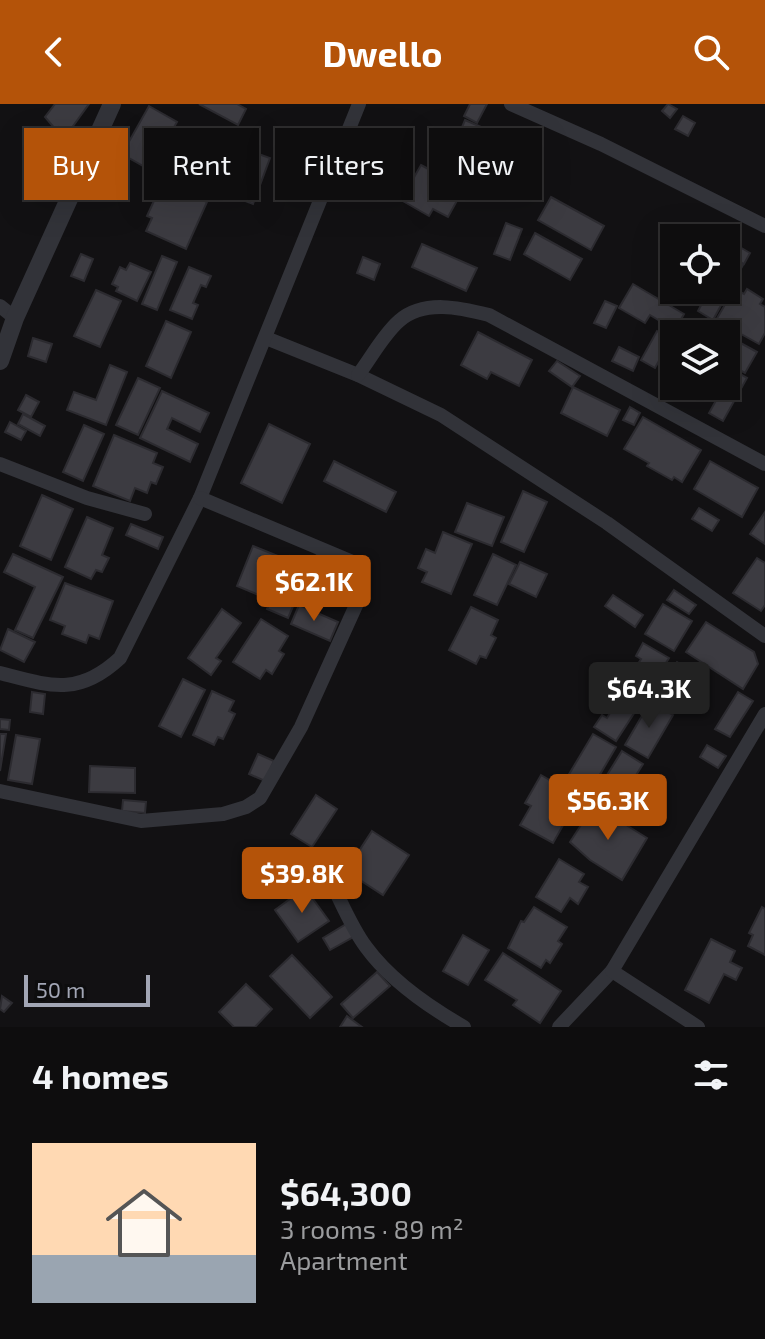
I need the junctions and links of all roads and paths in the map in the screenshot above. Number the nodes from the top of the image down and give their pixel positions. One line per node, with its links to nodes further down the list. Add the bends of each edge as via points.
1 (112, 104): 6 (street)
2 (359, 104): 7 (street)
3 (511, 104): 4 (street)
4 (765, 226)
5 (0, 306): 6 (street)
6 (15, 318): 8 (street)
7 (266, 338): 9 (street); 12 (street)
8 (0, 361)
9 (358, 375): 11 (street, via 400,320 442,306 468,310 489,315); 14 (street, via 454,423)
10 (0, 464): 13 (street)
11 (765, 464)
12 (200, 498): 15 (street, via 120,658 102,675 52,686); 17 (street, via 350,561 364,579 301,727 260,798 223,814 141,821)
13 (145, 514)
14 (765, 636)
15 (0, 673)
16 (765, 714): 19 (street)
17 (0, 791)
18 (330, 880): 20 (street, via 367,949 435,1010)
19 (612, 971): 21 (street); 22 (street)
20 (464, 1027)
21 (559, 1027)
22 (698, 1027)

